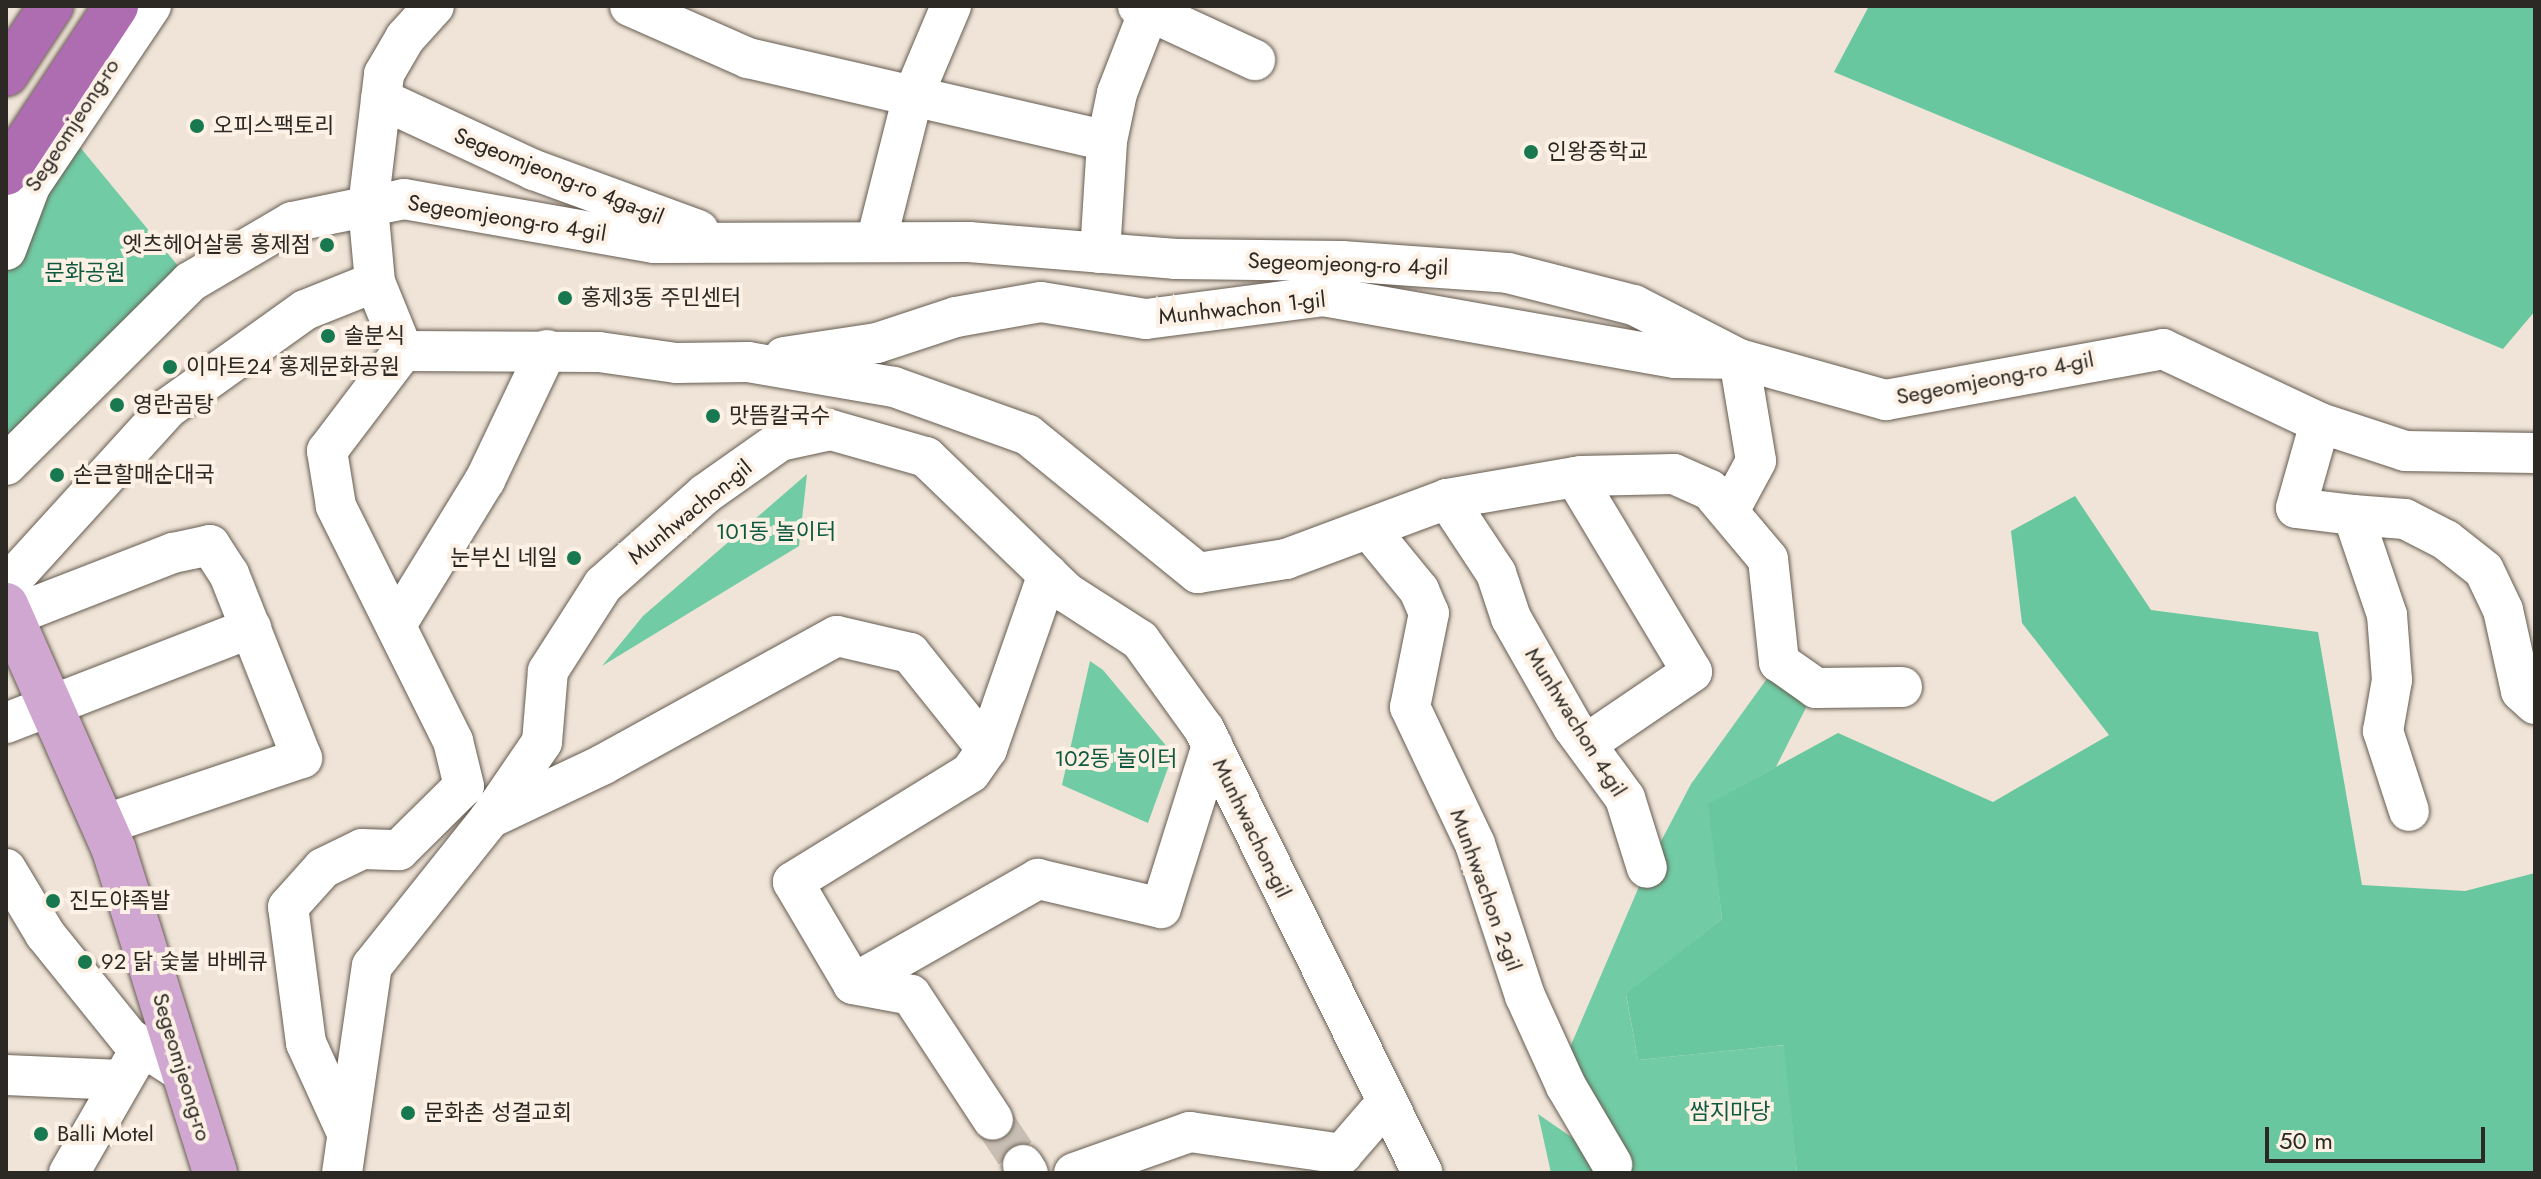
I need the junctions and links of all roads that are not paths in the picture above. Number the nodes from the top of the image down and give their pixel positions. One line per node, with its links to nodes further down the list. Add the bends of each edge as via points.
1 (51, 6): 9 (highway)
2 (116, 6): 13 (highway)
3 (151, 6): 17 (street, Segeomjeong-ro, via 30,186)
4 (434, 6): 11 (street, via 392,56)
5 (630, 6): 10 (street, via 748,58)
6 (951, 6): 10 (street)
7 (1146, 8): 8 (street); 12 (street)
8 (1255, 60)
9 (6, 74)
10 (913, 96): 12 (street); 16 (street)
11 (381, 99): 14 (street); 15 (street, Segeomjeong-ro 4ga-gil, via 534,170 657,218)
12 (1107, 141): 18 (street)
13 (6, 173)
14 (368, 207): 15 (street, Segeomjeong-ro 4-gil, via 404,199 654,243); 19 (street); 26 (street, Segeomjeong-ro 4-gil, via 292,222 190,282)
15 (742, 242): 16 (street, Segeomjeong-ro 4-gil)
16 (876, 242): 18 (street, Segeomjeong-ro 4-gil, via 969,242)
17 (6, 250)
18 (1100, 253): 22 (street, Segeomjeong-ro 4-gil, via 1508,273 1634,305)
19 (375, 282): 21 (street); 33 (street, via 305,310 168,408)
20 (547, 350): 21 (street); 23 (street, via 676,363); 34 (street, via 485,480)
21 (403, 351): 34 (street, via 327,451 336,506)
22 (1739, 359): 23 (street, Munhwachon 1-gil, via 1675,358 1323,296 1146,319 1041,302 956,317 877,343); 24 (street, Segeomjeong-ro 4-gil, via 1886,400 2163,349); 29 (street, via 1756,461)
23 (748, 362): 31 (street, via 894,387 1028,435 1198,573 1286,559)
24 (2320, 423): 25 (street, Segeomjeong-ro 4-gil, via 2405,451); 30 (street, via 2296,508)
25 (2535, 453)
26 (6, 465)
27 (1575, 477): 28 (street); 29 (street, via 1674,474 1710,490); 40 (street, via 1692,672)
28 (1447, 499): 31 (street); 40 (street, Munhwachon 4-gil, via 1496,573 1511,618)
29 (1729, 511): 37 (street, via 1768,559 1779,662 1816,688)
30 (2353, 515): 36 (street, via 2405,519 2446,540 2484,570); 43 (street, via 2387,615 2392,680 2383,731)
31 (1369, 529): 56 (street, Munhwachon 2-gil, via 1419,590 1429,613 1410,707 1475,844 1525,996 1566,1086)
32 (1048, 574): 41 (street, Munhwachon-gil, via 1140,640); 42 (street); 44 (street, Munhwachon-gil, via 926,457 831,430 780,441 705,494 603,585 548,671 542,742)
33 (8, 602): 35 (street, via 210,545 229,574); 38 (main road, Segeomjeong-ro)
34 (396, 625): 55 (street, via 453,741 464,786 399,850 362,849 323,868 288,907 306,1043)
35 (251, 628): 38 (street); 45 (street, via 302,758)
36 (2529, 683)
37 (1902, 687)
38 (50, 706): 39 (street); 45 (main road, Segeomjeong-ro)
39 (6, 723)
40 (1586, 744): 46 (street, Munhwachon 4-gil, via 1625,798)
41 (1212, 745): 48 (street, via 1161,908 1038,879); 53 (street, Munhwachon-gil)
42 (987, 749): 44 (street, via 910,653 837,636 602,765); 48 (street, via 970,773 793,882)
43 (2409, 811)
44 (490, 818): 55 (street, Munhwachon-gil, via 372,966)
45 (103, 825): 50 (main road, Segeomjeong-ro)
46 (1647, 868)
47 (6, 869): 49 (street, via 45,934 129,1038)
48 (853, 984): 54 (street, via 911,995)
49 (142, 1046): 50 (street); 52 (street, Segeomjeong-ro)
50 (184, 1073): 58 (main road, Segeomjeong-ro)
51 (6, 1075): 52 (street)
52 (121, 1080): 57 (street, Segeomjeong-ro)
53 (1387, 1102): 60 (street, via 1342,1154 1190,1132); 61 (street, Munhwachon-gil)
54 (993, 1120)
55 (347, 1133): 59 (street, Munhwachon-gil)
56 (1612, 1164)
57 (69, 1173)
58 (215, 1173)
59 (342, 1173)
60 (1074, 1173)
61 (1422, 1173)

